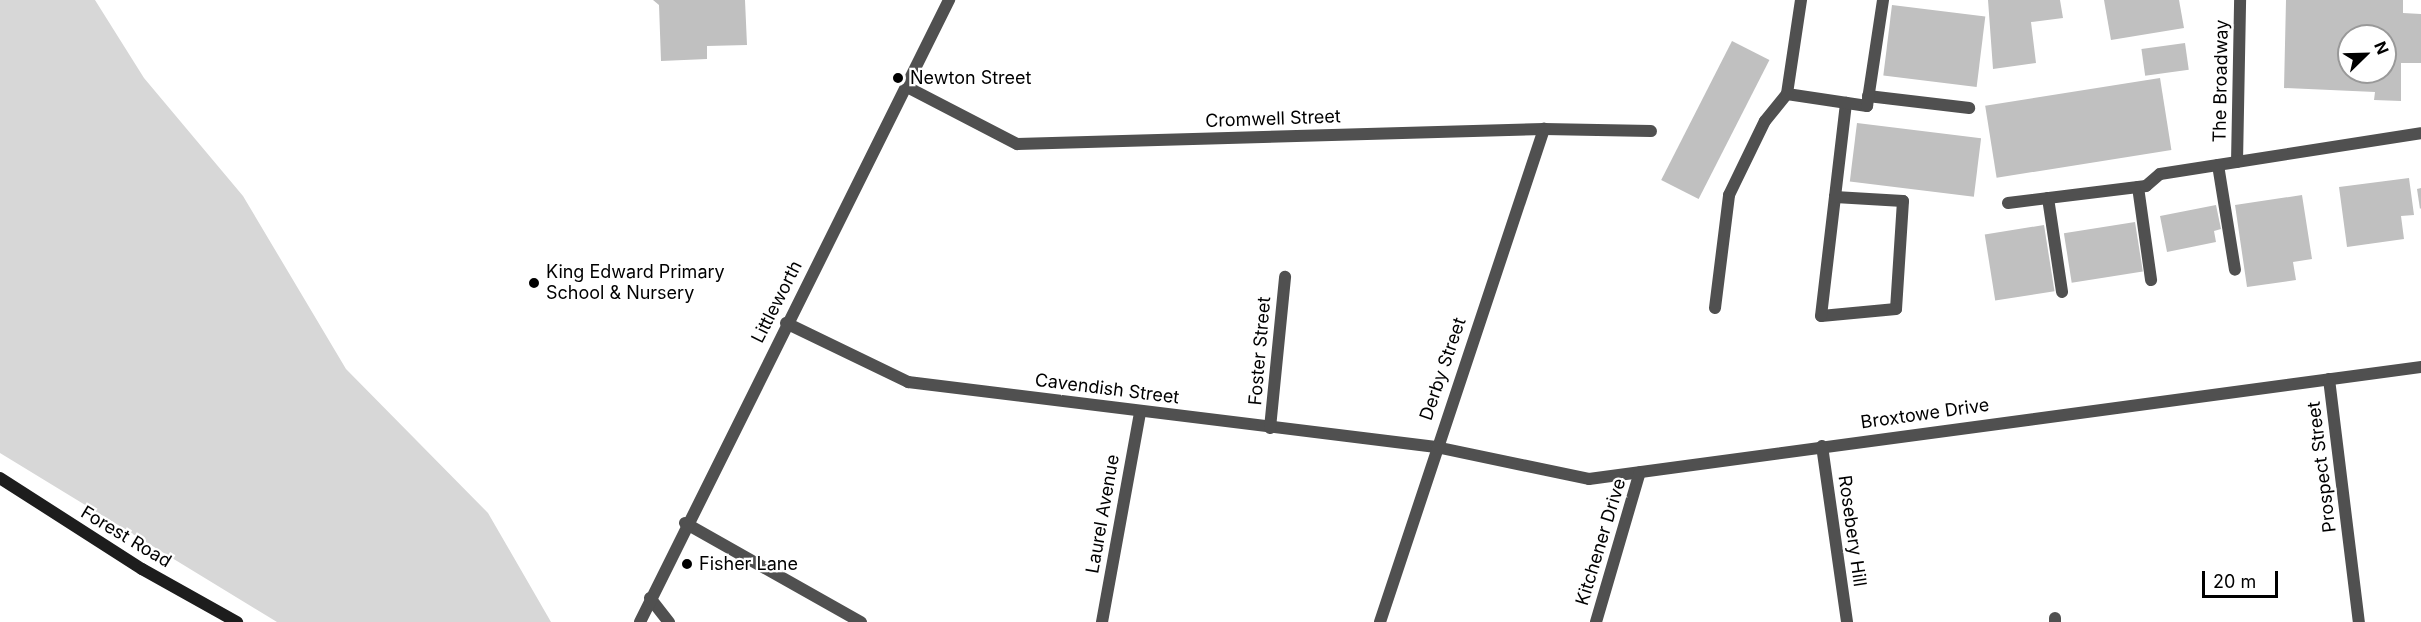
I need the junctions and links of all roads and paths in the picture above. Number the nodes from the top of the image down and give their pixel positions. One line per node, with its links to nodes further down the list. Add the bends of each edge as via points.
1 (949, 0): 5 (street, Littleworth)
2 (1802, 0): 6 (street)
3 (1883, 0): 7 (street)
4 (2240, 0): 13 (street, The Broadway)
5 (909, 88): 10 (street, Cromwell Street, via 1017,144); 24 (street, Littleworth)
6 (1787, 94): 8 (street); 23 (street, via 1765,121 1729,195)
7 (1868, 96): 8 (street, via 1867,106); 9 (street)
8 (1846, 103): 16 (street)
9 (1969, 108)
10 (1544, 129): 11 (street, Cromwell Street); 30 (street, Derby Street)
11 (1651, 131)
12 (2421, 133): 13 (street)
13 (2237, 162): 14 (street)
14 (2218, 165): 15 (street, via 2160,174); 19 (street)
15 (2138, 187): 17 (street); 21 (street)
16 (1835, 197): 16 (street, via 1821,316 1896,309 1903,201)
17 (2048, 198): 18 (street); 22 (street)
18 (2008, 203)
19 (2235, 270)
20 (1285, 277): 28 (street, Foster Street)
21 (2151, 280)
22 (2062, 292)
23 (1715, 308)
24 (786, 323): 27 (street, Cavendish Street, via 908,382); 33 (street, Littleworth)
25 (2421, 367): 26 (street, Broxtowe Drive)
26 (2329, 379): 29 (street, Broxtowe Drive); 43 (street, Prospect Street)
27 (1140, 412): 28 (street, Cavendish Street); 39 (street, Laurel Avenue)
28 (1270, 428): 30 (street, Cavendish Street)
29 (1822, 446): 31 (street, Broxtowe Drive); 42 (street, Rosebery Hill)
30 (1436, 447): 31 (street, Broxtowe Drive, via 1589,479); 40 (street, Derby Street)
31 (1640, 472): 41 (street, Kitchener Drive)
32 (0, 478): 35 (main road, Forest Road, via 142,570)
33 (685, 523): 34 (street, Littleworth); 38 (street)
34 (650, 598): 36 (street, Littleworth); 37 (street)
35 (237, 622)
36 (640, 622)
37 (669, 622)
38 (861, 622)
39 (1102, 622)
40 (1380, 622)
41 (1596, 622)
42 (1847, 622)
43 (2359, 622)

